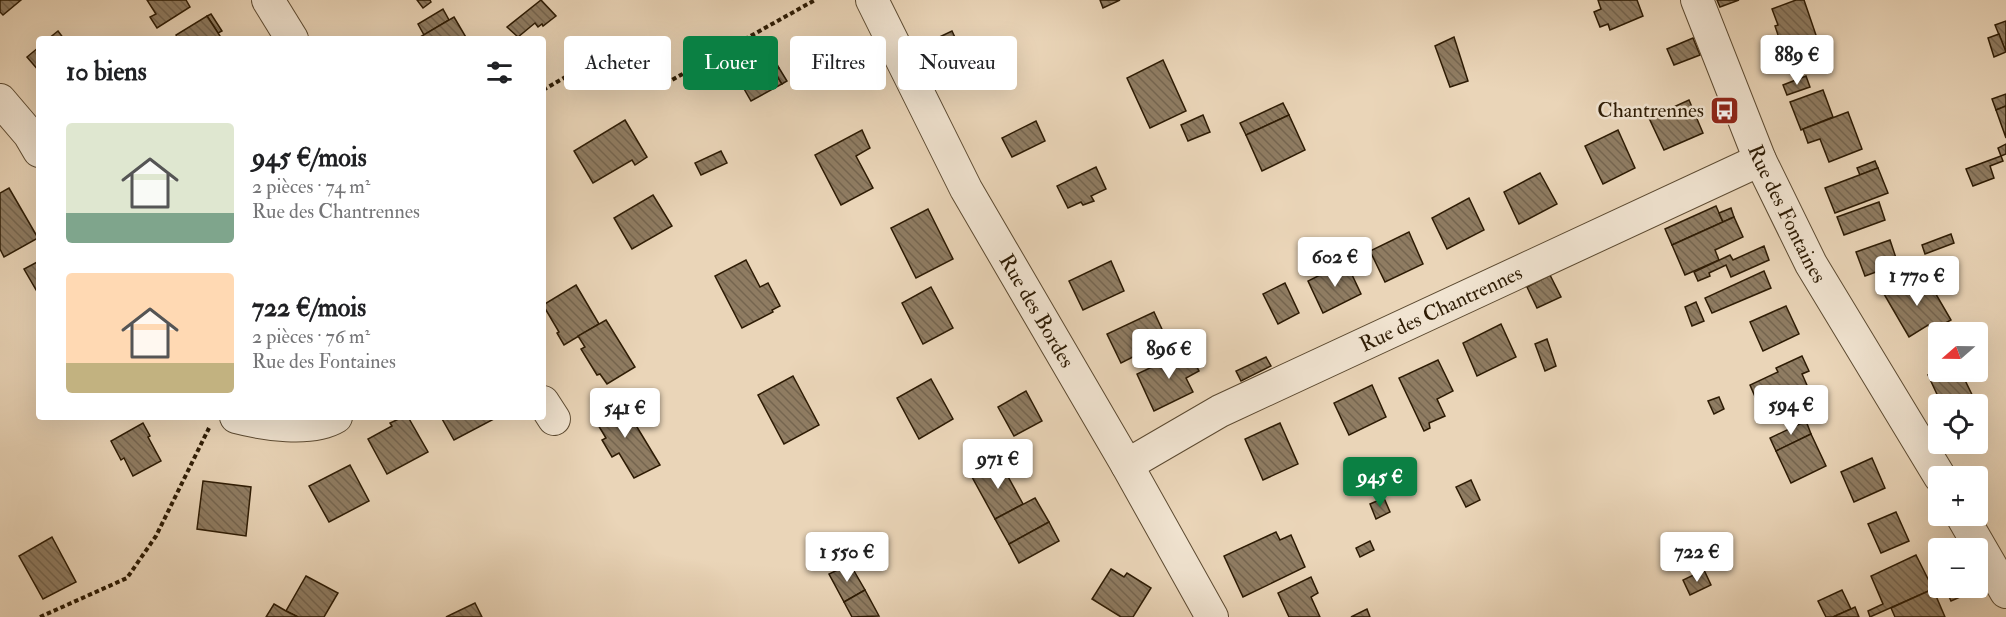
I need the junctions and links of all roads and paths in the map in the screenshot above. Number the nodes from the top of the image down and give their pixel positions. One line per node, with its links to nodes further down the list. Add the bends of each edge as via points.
1 (268, 0): 5 (street)
2 (815, 0): 6 (path, via 663,85 593,61)
3 (872, 0): 12 (street, Rue des Bordes, via 966,189)
4 (1697, 0): 9 (street, Rue des Fontaines)
5 (290, 36)
6 (546, 88)
7 (0, 100): 8 (street)
8 (36, 146)
9 (1760, 160): 12 (street, Rue des Chantrennes, via 1220,411); 13 (street, Rue des Fontaines, via 1811,264)
10 (331, 420): 11 (street, via 288,427)
11 (223, 422): 16 (path, via 127,578)
12 (1126, 465): 17 (street, Rue des Bordes)
13 (1933, 466)
14 (1968, 526): 15 (street)
15 (2006, 592)
16 (40, 617)
17 (1212, 617)

